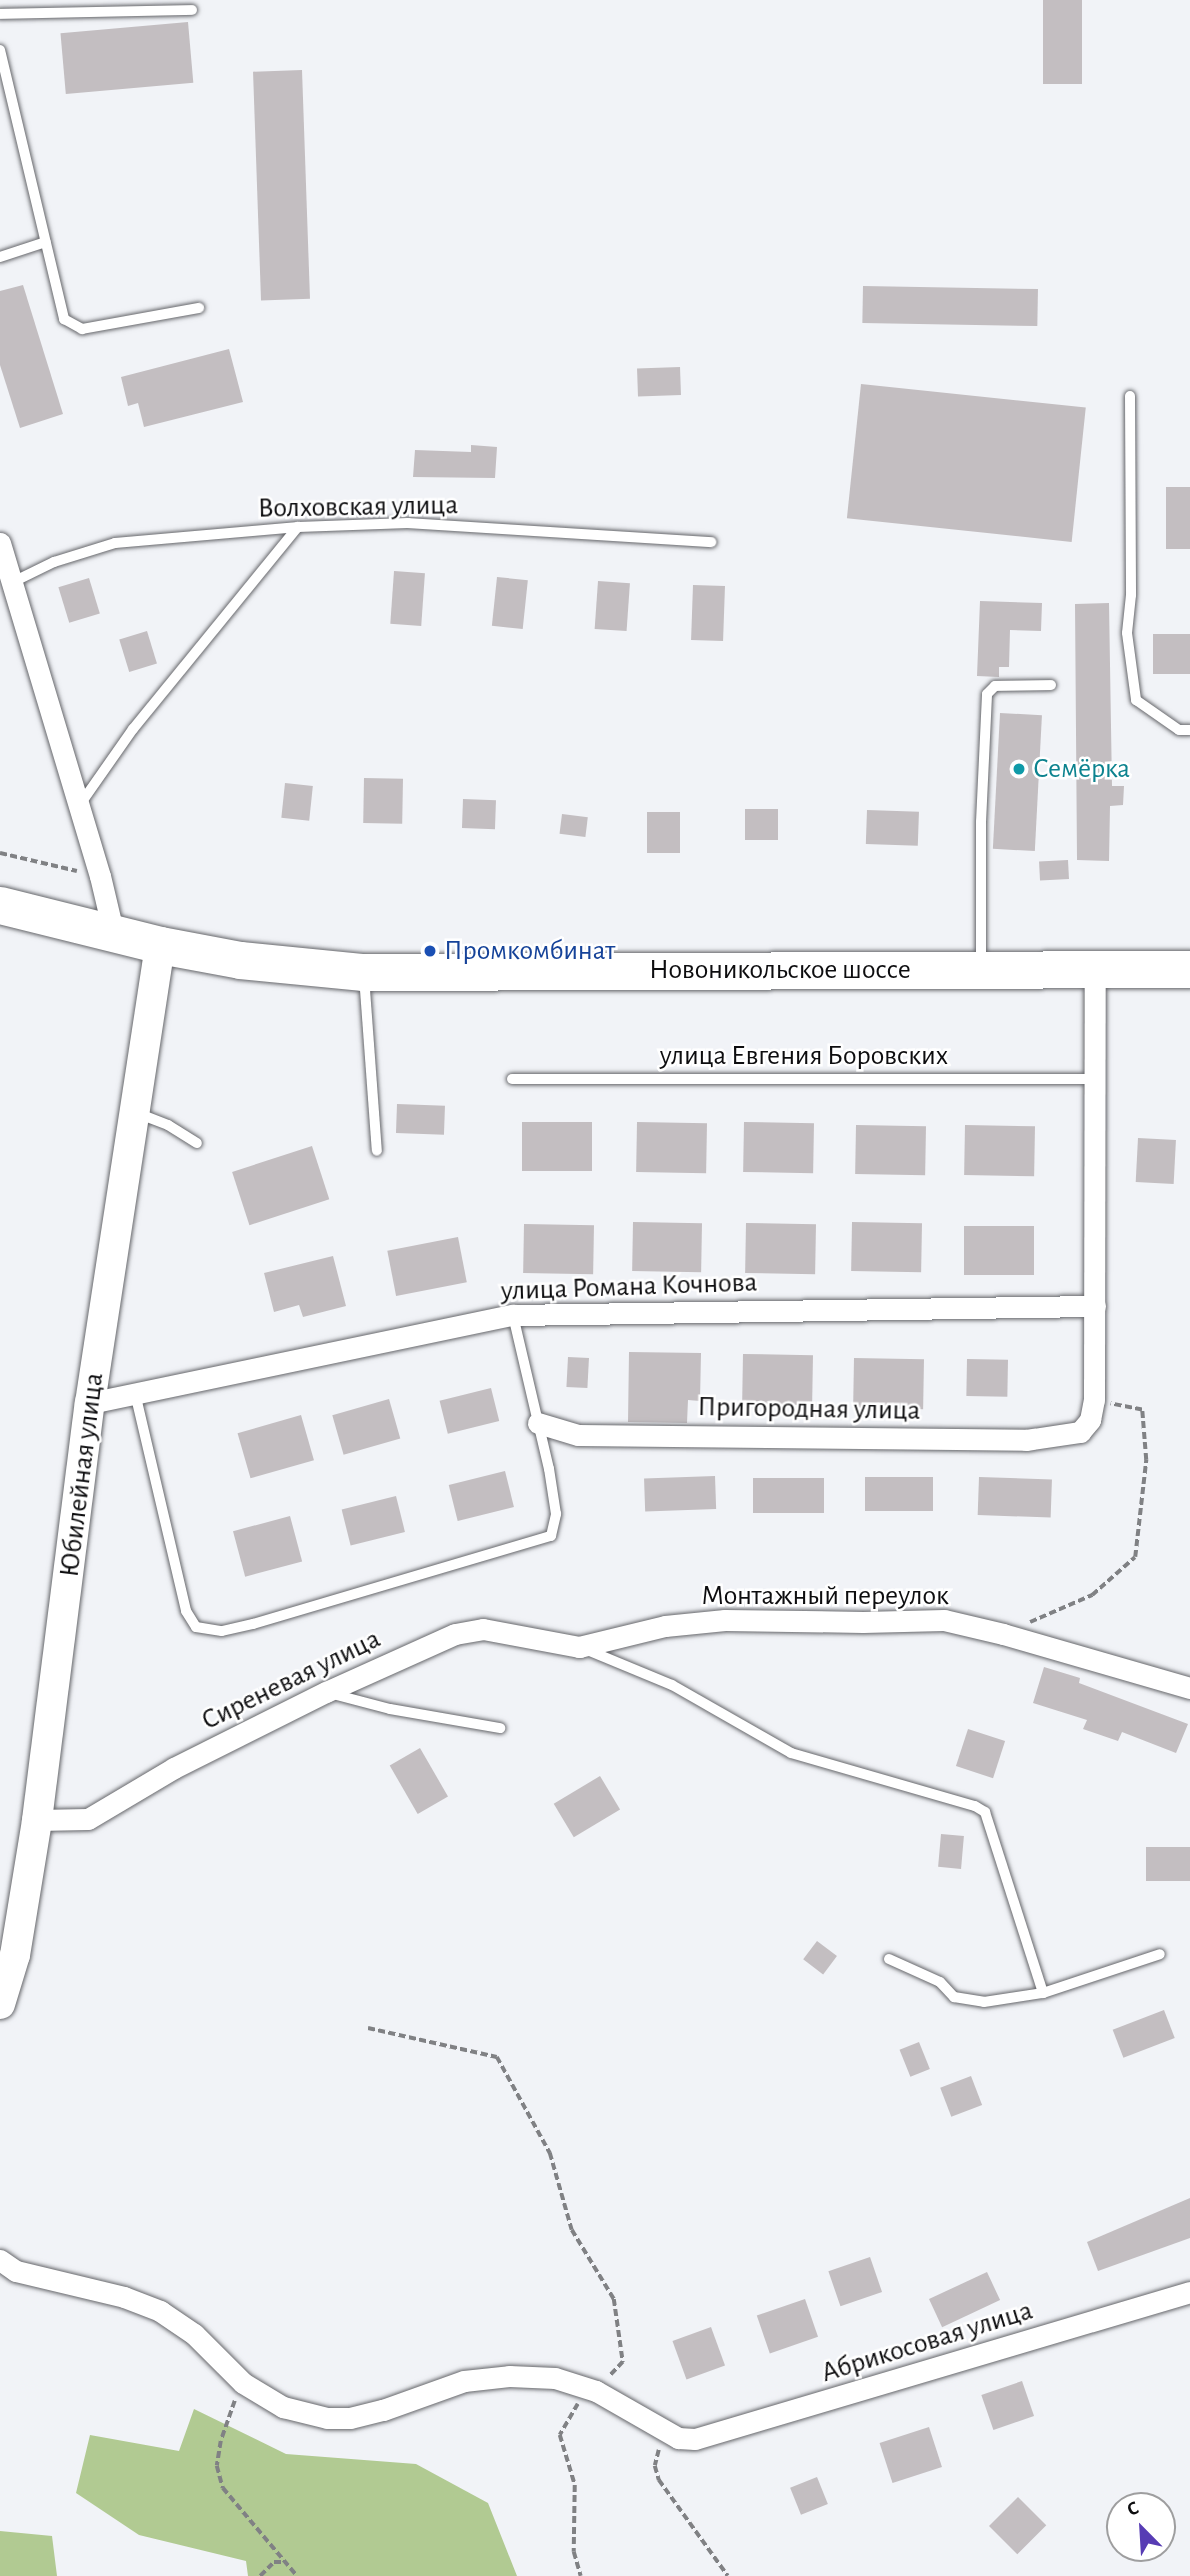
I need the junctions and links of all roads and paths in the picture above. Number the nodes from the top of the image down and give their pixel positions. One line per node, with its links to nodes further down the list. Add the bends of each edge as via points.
1 (192, 10): 2 (lane)
2 (0, 14)
3 (0, 50): 4 (lane)
4 (46, 242): 5 (lane); 6 (lane, via 64,319 82,329)
5 (0, 257)
6 (199, 308)
7 (1130, 396): 13 (lane, via 1131,595 1127,633 1136,699 1179,730)
8 (298, 527): 10 (lane, Волховская улица, via 408,523); 11 (lane, Волховская улица, via 115,544 54,562); 14 (lane, via 133,729)
9 (0, 542): 11 (street)
10 (711, 542)
11 (13, 582): 14 (street)
12 (1051, 685): 20 (lane, via 995,686 987,694)
13 (1190, 730)
14 (78, 807): 16 (street)
15 (0, 853): 16 (path)
16 (100, 876): 18 (street)
17 (0, 905): 18 (highway, Новоникольское шоссе)
18 (114, 935): 19 (highway, Новоникольское шоссе)
19 (160, 945): 23 (highway, Новоникольское шоссе, via 240,960); 26 (street, Юбилейная улица)
20 (981, 969): 22 (highway, Новоникольское шоссе); 23 (highway, Новоникольское шоссе)
21 (1190, 969): 22 (highway, Новоникольское шоссе)
22 (1095, 970): 25 (street)
23 (363, 972): 28 (lane)
24 (512, 1079): 25 (lane, улица Евгения Боровских)
25 (1097, 1079): 29 (street)
26 (135, 1112): 27 (lane); 33 (street, Юбилейная улица)
27 (197, 1143)
28 (377, 1151)
29 (1096, 1306): 30 (street, улица Романа Кочнова); 32 (street)
30 (513, 1315): 31 (street, улица Романа Кочнова); 34 (lane)
31 (135, 1393): 33 (street, улица Романа Кочнова); 34 (lane, via 186,1611 196,1627 222,1631 551,1536 556,1514)
32 (1094, 1400): 34 (street, Пригородная улица, via 1090,1420 1080,1432 1026,1440 578,1435); 35 (path, via 1142,1410 1146,1460 1135,1557 1092,1595)
33 (90, 1403): 40 (street, Юбилейная улица)
34 (538, 1423)
35 (1003, 1634): 36 (street, Монтажный переулок, via 944,1620 725,1620 665,1626); 37 (street, Монтажный переулок)
36 (579, 1647): 38 (street, Сиреневая улица, via 483,1629 455,1634); 44 (lane, via 671,1685 791,1753 985,1812)
37 (1190, 1688)
38 (326, 1692): 39 (lane, via 390,1709); 40 (street, Сиреневая улица, via 174,1768 89,1819)
39 (500, 1728)
40 (37, 1820): 42 (street, Юбилейная улица)
41 (1160, 1954): 44 (lane)
42 (7, 1959): 45 (street, Юбилейная улица)
43 (889, 1959): 44 (lane, via 933,1978 965,2001)
44 (1043, 1993)
45 (0, 2004)
46 (368, 2028): 50 (path, via 497,2057 550,2153 572,2230 614,2299 623,2362)
47 (0, 2260): 49 (street, via 16,2271 124,2297 160,2311 194,2334)
48 (1190, 2292): 51 (street, Абрикосовая улица, via 714,2436)
49 (243, 2382): 50 (street, via 283,2407 327,2418 350,2418 464,2382 509,2376 555,2378); 52 (path, via 226,2422 217,2466 223,2488)
50 (596, 2391): 51 (street); 55 (path, via 576,2406 560,2435 575,2485 574,2552)
51 (671, 2435): 56 (path, via 655,2466 659,2480)
52 (286, 2562): 53 (path, via 274,2562); 54 (path)
53 (260, 2576)
54 (297, 2576)
55 (581, 2576)
56 (728, 2576)

